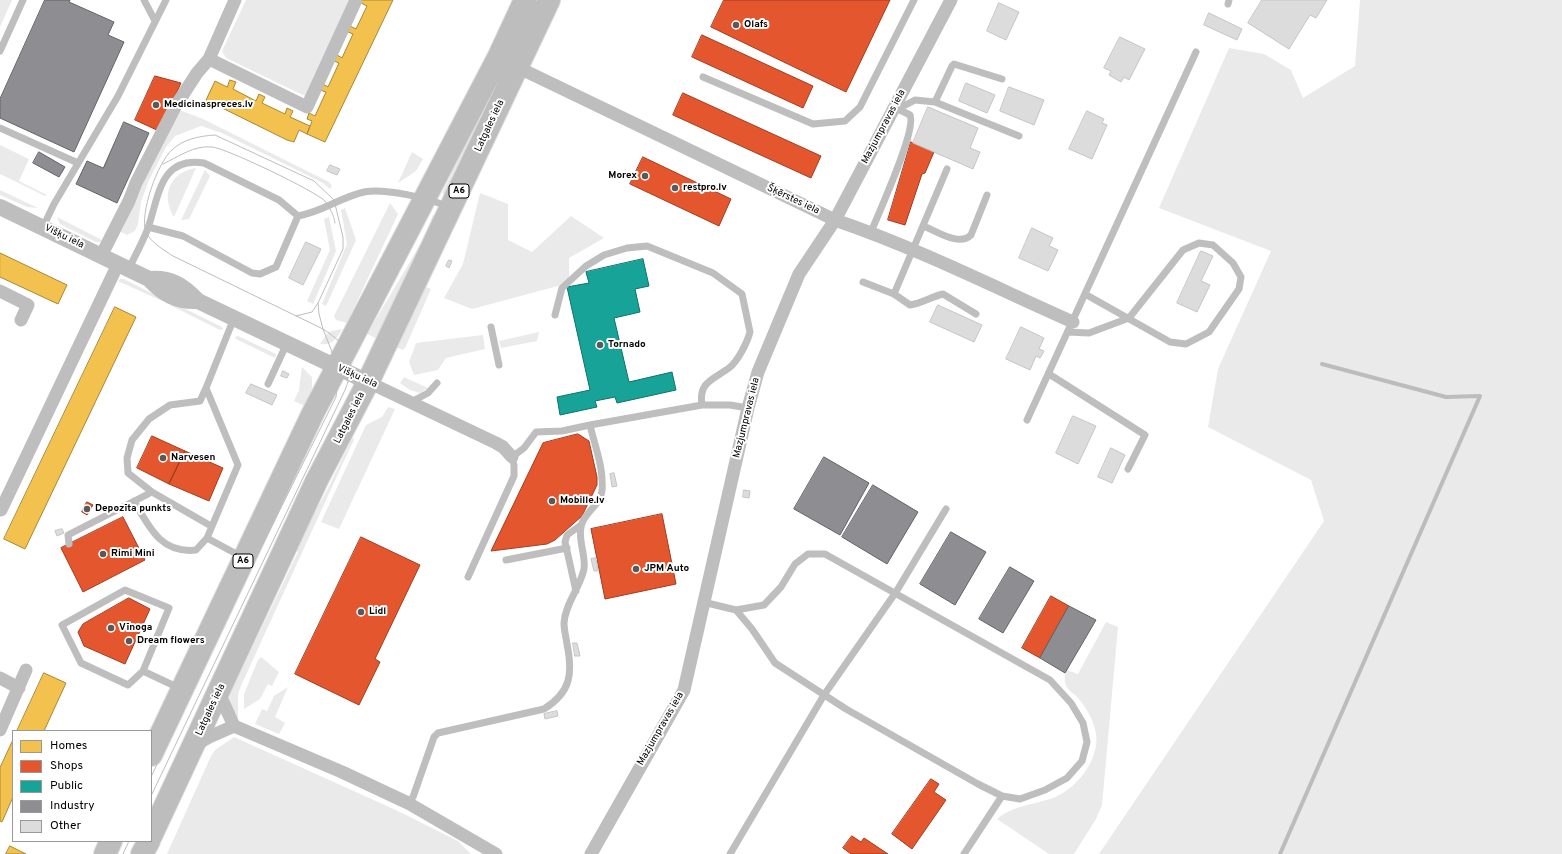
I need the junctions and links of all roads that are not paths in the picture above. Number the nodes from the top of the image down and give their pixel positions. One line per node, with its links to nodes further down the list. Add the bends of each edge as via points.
1 (24, 0): 11 (lane)
2 (144, 0): 10 (lane)
3 (166, 0): 10 (lane)
4 (235, 0): 13 (street)
5 (356, 0): 13 (street, via 307,107)
6 (526, 0): 24 (highway, A6)
7 (549, 0): 14 (highway, Latgales iela / A6)
8 (914, 0): 15 (lane, via 860,107 845,121 813,124)
9 (951, 0): 18 (street, Mazjumpravas iela)
10 (155, 21): 21 (lane, via 118,96)
11 (0, 51)
12 (1196, 52): 39 (lane)
13 (209, 60): 34 (street, via 197,73 175,107)
14 (517, 67): 26 (highway, Latgales iela / A6); 28 (street, Šķērstes iela)
15 (703, 78)
16 (1002, 79): 17 (lane, via 954,64)
17 (935, 102): 18 (lane, via 915,100); 20 (lane)
18 (896, 108): 28 (street, Mazjumpravas iela); 32 (lane, via 910,114 912,122)
19 (0, 128): 21 (lane)
20 (1019, 136)
21 (78, 163): 30 (lane)
22 (947, 169): 29 (lane)
23 (987, 195): 29 (lane, via 971,235 967,238 957,240)
24 (424, 200): 26 (lane); 27 (lane, via 380,191 364,192 311,214); 49 (highway, A6)
25 (0, 207): 30 (street, Višķu iela)
26 (450, 208): 51 (highway, Latgales iela / A6)
27 (298, 216): 31 (lane, via 276,267 260,274 252,273 183,236); 31 (lane, via 280,200 267,193 204,163 194,161 182,163 172,169 165,178)
28 (835, 220): 32 (street, Šķērstes iela); 57 (street, Mazjumpravas iela, via 799,274 758,372)
29 (923, 226): 33 (lane)
30 (43, 227): 34 (street, Višķu iela)
31 (148, 227): 35 (lane)
32 (871, 232): 33 (street, Šķērstes iela)
33 (914, 250): 38 (lane); 46 (street, Šķērstes iela)
34 (101, 256): 35 (street, Višķu iela)
35 (123, 267): 42 (street, Višķu iela, via 149,278 159,290 170,296 184,302 198,301); 65 (street)
36 (863, 282): 38 (lane)
37 (0, 291): 44 (street, via 28,305)
38 (894, 294): 41 (lane, via 910,305 920,304 933,296 943,294)
39 (1086, 294): 43 (lane); 46 (lane)
40 (555, 314): 56 (lane, via 562,288 586,266 604,255 627,248 647,246 712,273 742,294 750,332 733,364 704,387 700,394)
41 (976, 314)
42 (234, 318): 47 (street, Višķu iela); 54 (lane)
43 (1129, 318): 43 (lane, via 1183,250 1199,243 1213,245 1233,263 1241,277 1239,289 1209,332 1186,344 1170,342); 46 (lane, via 1089,333)
44 (21, 320)
45 (491, 327): 48 (lane)
46 (1070, 327): 50 (lane)
47 (287, 343): 49 (street, Višķu iela); 53 (lane)
48 (499, 365)
49 (337, 368): 51 (street, Višķu iela); 71 (highway, A6)
50 (1048, 374): 58 (lane); 61 (lane, via 1145,435)
51 (368, 382): 55 (street, Višķu iela); 83 (highway, Latgales iela / A6, via 317,480)
52 (437, 383): 55 (lane, via 428,393)
53 (268, 384)
54 (206, 388): 62 (lane, via 200,402 170,405 149,419 132,440 127,458 128,473); 67 (lane, via 238,465)
55 (411, 402): 60 (street, Višķu iela, via 496,443)
56 (702, 405): 57 (lane, via 730,404); 59 (lane)
57 (748, 408): 76 (street, Mazjumpravas iela)
58 (1027, 420)
59 (590, 425): 60 (lane, via 562,431 536,432 524,448); 66 (lane, via 602,472 602,492)
60 (512, 457): 73 (lane, via 514,476)
61 (1128, 469)
62 (152, 492): 63 (lane); 67 (lane)
63 (134, 501): 68 (lane, via 152,534 172,547 186,552 196,550); 69 (lane, via 68,535)
64 (946, 509): 75 (lane)
65 (1, 510)
66 (581, 525): 70 (lane, via 567,535); 74 (lane, via 584,566)
67 (211, 526): 68 (lane)
68 (207, 538): 71 (lane)
69 (69, 544)
70 (567, 548): 72 (lane); 74 (lane)
71 (244, 558): 82 (highway, A6)
72 (506, 560)
73 (468, 577)
74 (576, 591): 90 (lane, via 564,624 571,668 570,678 563,693 551,705 534,713 438,733 434,737 413,797)
75 (896, 592): 77 (lane, via 825,554 808,554 796,564 764,605); 84 (lane); 89 (lane, via 1050,680 1071,702 1083,722 1087,742 1082,761 1067,778 1020,799)
76 (704, 602): 77 (lane); 97 (street, Mazjumpravas iela, via 684,690)
77 (736, 610): 84 (lane, via 775,663)
78 (26, 670): 81 (street)
79 (143, 670): 79 (lane, via 169,608 125,590 62,625 81,664 128,685); 82 (lane)
80 (0, 678): 81 (street)
81 (19, 688): 86 (street)
82 (181, 689): 88 (highway, A6)
83 (219, 693): 85 (street); 87 (highway, Latgales iela / A6)
84 (824, 695): 89 (lane); 98 (lane)
85 (234, 726): 87 (street, via 209,736); 90 (street)
86 (0, 730)
87 (195, 746): 91 (highway, Latgales iela / A6)
88 (152, 753)
89 (1002, 796): 99 (lane)
90 (408, 803): 96 (street)
91 (152, 834)
92 (111, 842): 94 (highway)
93 (148, 842): 95 (highway)
94 (105, 854)
95 (142, 854)
96 (496, 854)
97 (591, 854)
98 (730, 854)
99 (964, 854)

